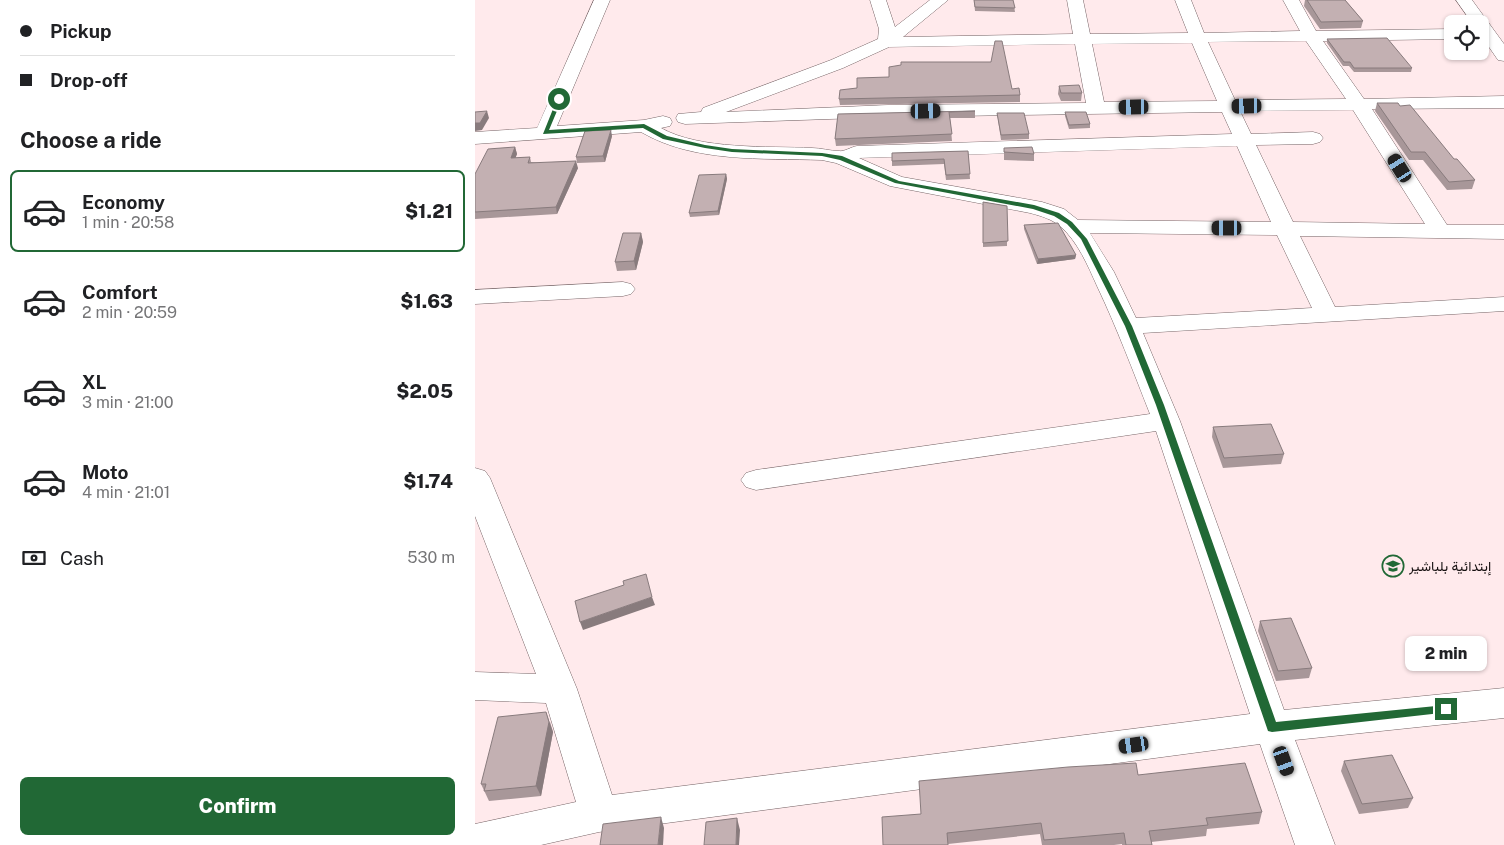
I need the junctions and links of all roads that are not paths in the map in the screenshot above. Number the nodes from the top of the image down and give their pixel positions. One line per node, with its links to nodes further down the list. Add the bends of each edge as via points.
1 (602, 0): 21 (street)
2 (878, 0): 13 (street, via 887,29)
3 (940, 0): 13 (street)
4 (1075, 0): 12 (street)
5 (1183, 0): 11 (street)
6 (1291, 0): 10 (street)
7 (1464, 0): 9 (street)
8 (1444, 34): 10 (street)
9 (1491, 34): 14 (street)
10 (1311, 36): 11 (street); 16 (street)
11 (1197, 38): 12 (street); 17 (street)
12 (1082, 39): 13 (street); 18 (street)
13 (886, 42): 19 (street, via 711,112)
14 (1504, 56)
15 (1504, 102): 16 (street)
16 (1359, 104): 17 (street); 28 (street)
17 (1229, 106): 18 (street); 24 (street)
18 (1096, 108): 19 (street)
19 (685, 118): 20 (street)
20 (644, 126): 21 (street); 25 (street, via 665,138 705,147)
21 (545, 132): 22 (street)
22 (475, 138)
23 (1313, 138): 24 (street)
24 (1243, 139): 25 (street, via 857,152); 27 (street)
25 (842, 158): 26 (street, via 897,182 1034,207 1056,214)
26 (1073, 226): 27 (street); 34 (street, via 1084,239)
27 (1284, 229): 28 (street); 33 (street)
28 (1441, 231): 29 (street)
29 (1504, 232)
30 (623, 289): 31 (street)
31 (475, 297)
32 (1504, 304): 33 (street)
33 (1327, 314): 34 (street)
34 (1128, 326): 35 (street)
35 (1167, 421): 37 (street); 41 (street)
36 (475, 478): 39 (street)
37 (756, 480)
38 (475, 686): 39 (street)
39 (559, 690): 42 (street)
40 (1504, 703): 41 (street)
41 (1272, 727): 42 (street); 44 (street)
42 (599, 814): 43 (street)
43 (475, 842)
44 (1315, 845)

